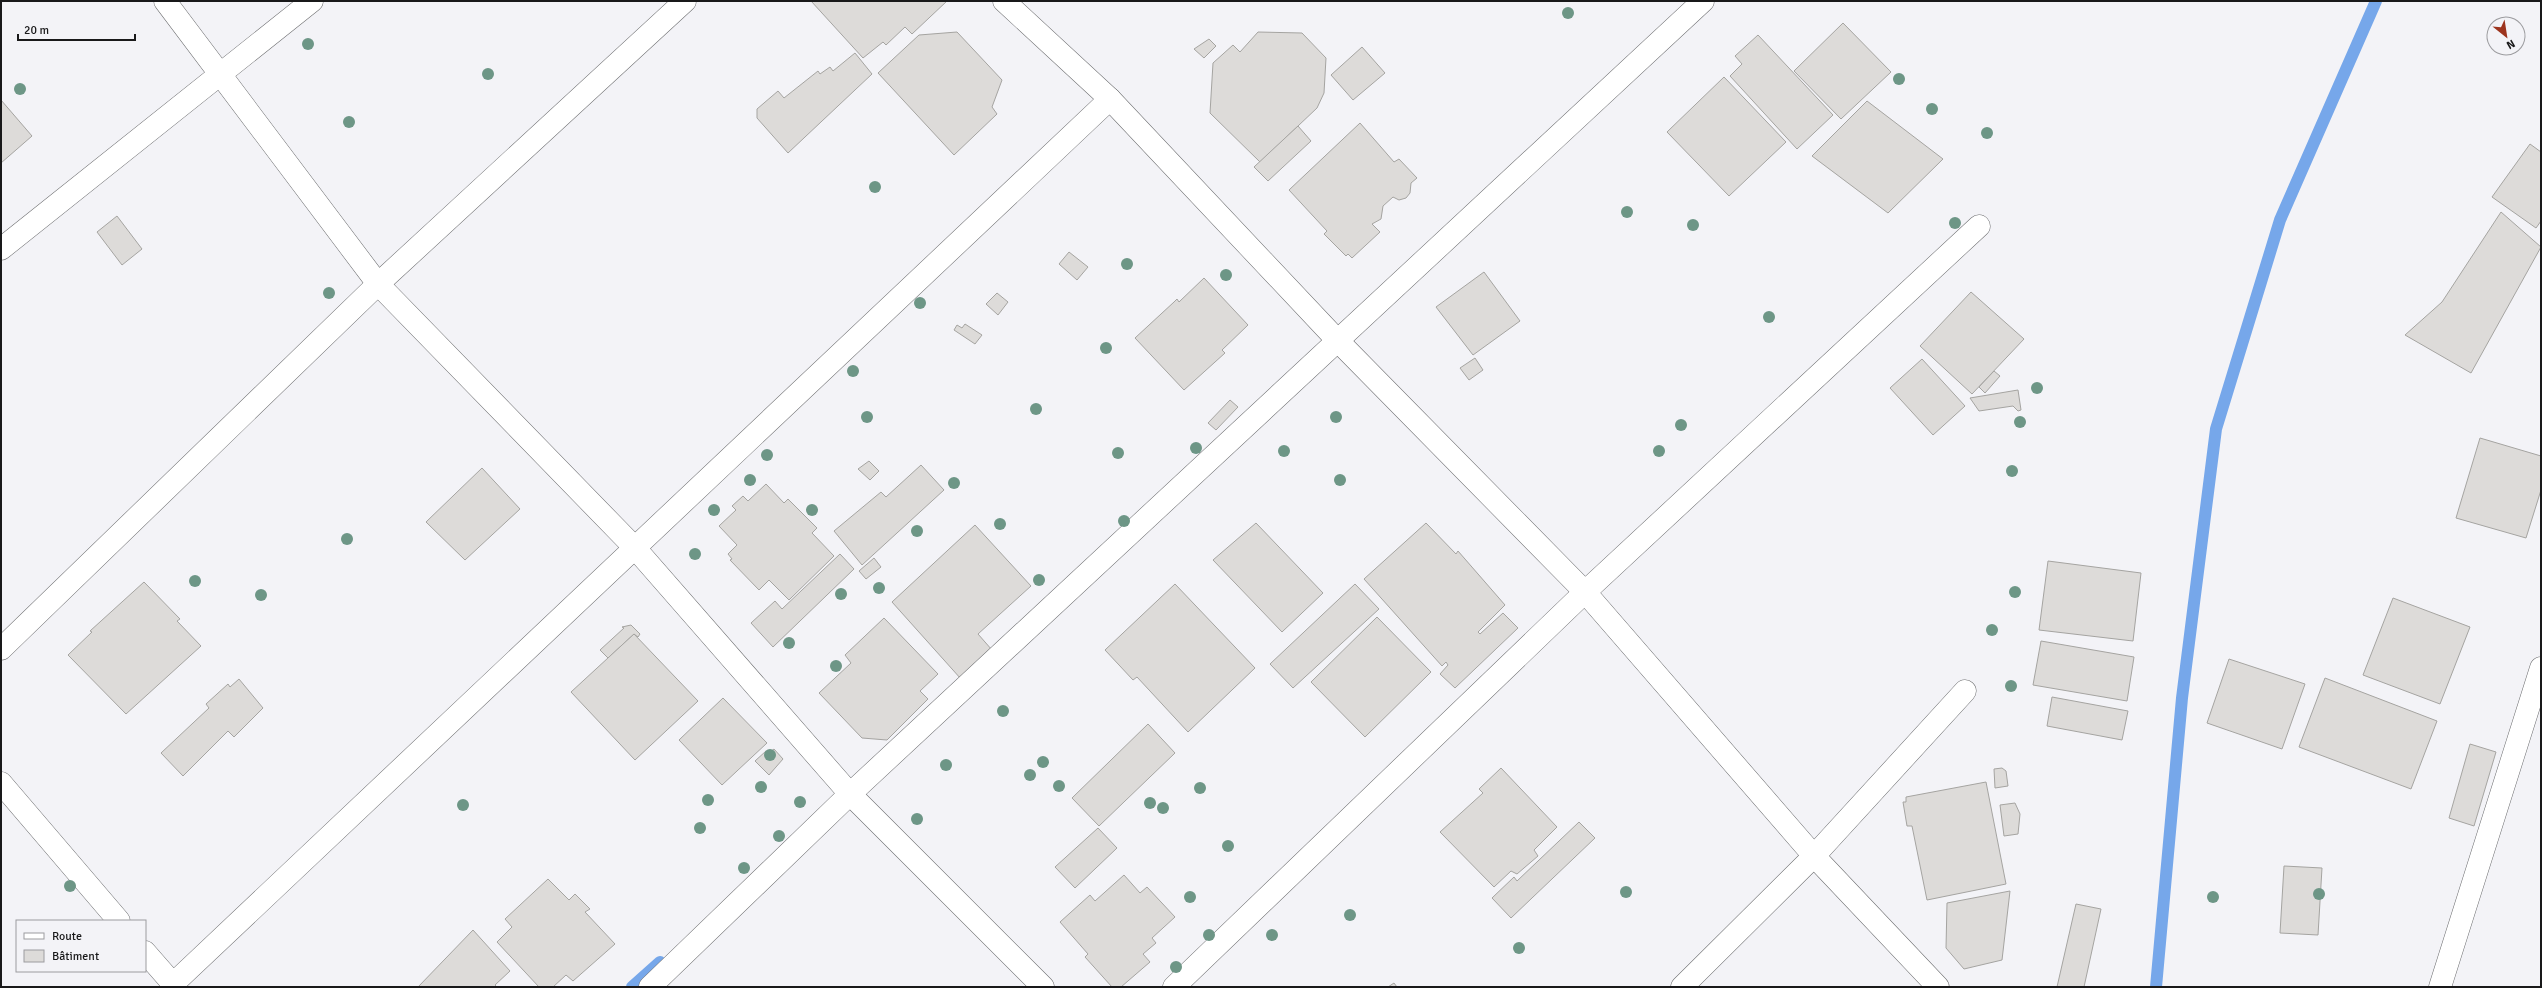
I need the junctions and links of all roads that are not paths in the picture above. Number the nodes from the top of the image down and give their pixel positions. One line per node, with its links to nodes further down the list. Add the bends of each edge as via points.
1 (165, 1): 6 (street)
2 (312, 1): 6 (street)
3 (685, 1): 10 (street)
4 (1004, 1): 7 (street)
5 (1703, 1): 11 (street)
6 (219, 75): 9 (street); 10 (street)
7 (1110, 99): 11 (street); 12 (street)
8 (1979, 226): 13 (street)
9 (1, 249)
10 (378, 284): 12 (street); 14 (street)
11 (1338, 341): 13 (street); 18 (street)
12 (635, 548): 18 (street); 21 (street, via 172,984)
13 (1585, 592): 19 (street); 24 (street)
14 (1, 649)
15 (2541, 668): 27 (street)
16 (1965, 691): 19 (street)
17 (1, 783): 20 (street)
18 (850, 794): 22 (street); 23 (street)
19 (1814, 856): 25 (street); 26 (street)
20 (118, 920)
21 (146, 953)
22 (650, 987)
23 (1043, 987)
24 (1174, 987)
25 (1682, 987)
26 (1938, 987)
27 (2440, 987)

